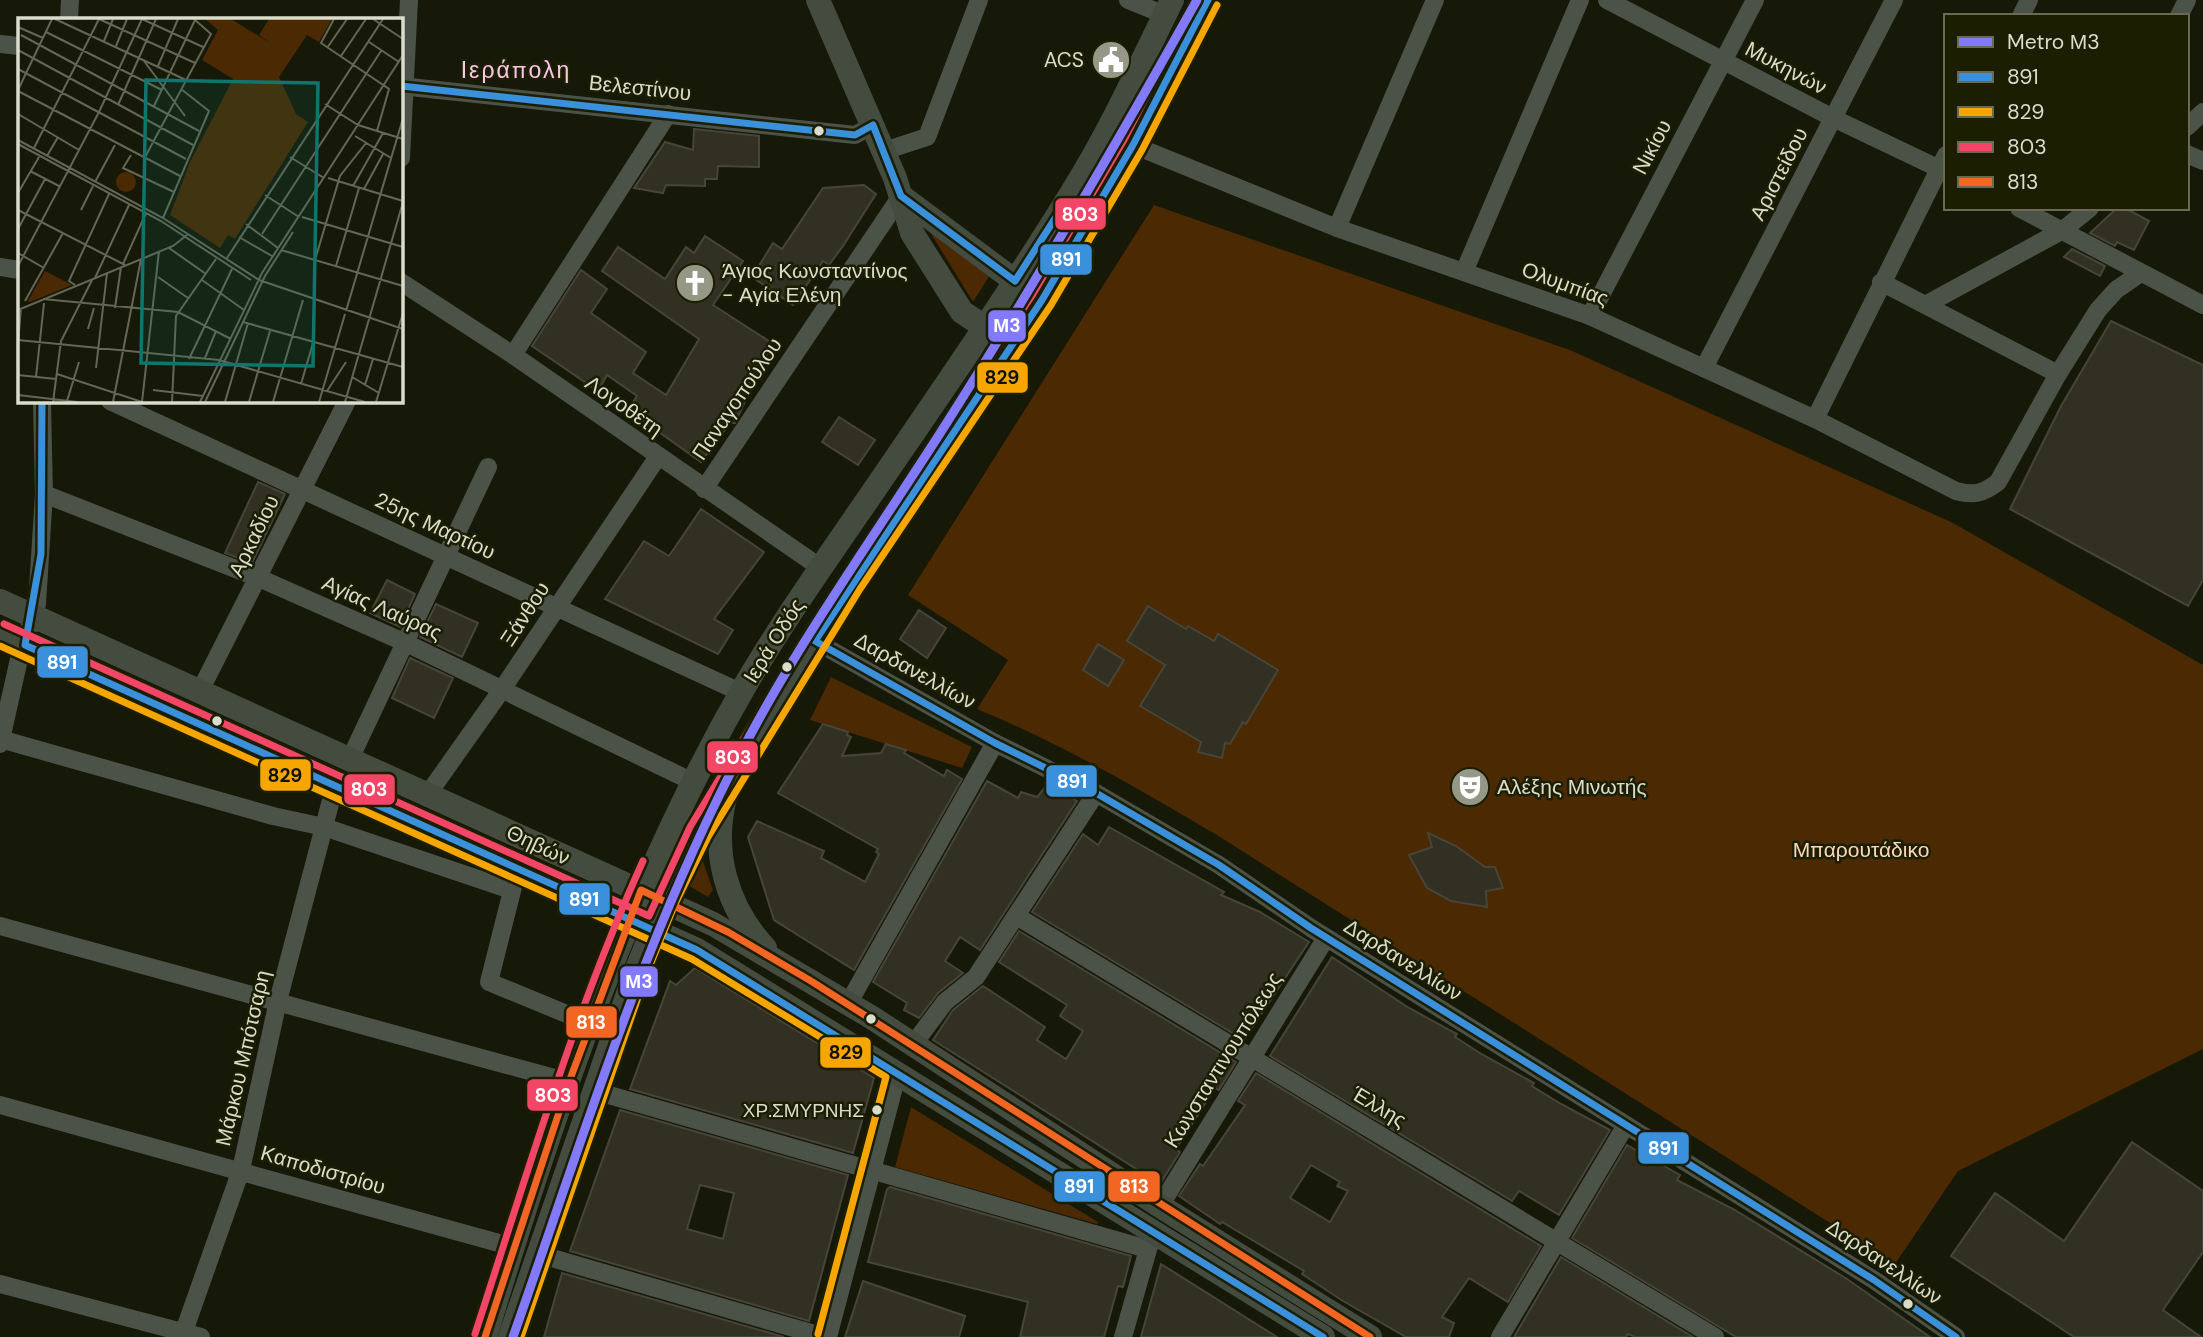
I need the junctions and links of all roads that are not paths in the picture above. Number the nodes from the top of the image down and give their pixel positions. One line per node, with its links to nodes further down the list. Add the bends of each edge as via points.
1 (70, 0): 13 (street)
2 (410, 0): 17 (street)
3 (818, 0): 22 (main road)
4 (979, 0): 25 (street, via 927,137)
5 (1128, 0): 12 (street)
6 (1208, 0): 24 (main road, Ιερά Οδός)
7 (1435, 0): 30 (street)
8 (1580, 0): 34 (street)
9 (1607, 0): 16 (street, Μυκηνών)
10 (1755, 0): 16 (street, Νικίου)
11 (1894, 0): 20 (street, Αριστείδου)
12 (1168, 8): 36 (main road, Ιερά Οδός, via 1107,132)
13 (68, 18)
14 (0, 44): 15 (street)
15 (18, 46)
16 (1723, 61): 20 (street, Μυκηνών); 42 (street, Νικίου)
17 (403, 86): 19 (street, Βελεστίνου); 21 (street)
18 (2203, 112): 23 (street)
19 (668, 114): 22 (street, Βελεστίνου, via 855,135); 45 (street)
20 (1833, 118): 26 (street, Μυκηνών); 46 (street, Αριστείδου)
21 (402, 122)
22 (873, 125): 25 (main road)
23 (2189, 125)
24 (1133, 145): 30 (street, Ολυμπίας); 39 (main road, Ιερά Οδός)
25 (884, 151): 27 (main road)
26 (1943, 165): 37 (street)
27 (901, 196): 36 (main road); 43 (main road, via 919,246 962,312); 54 (street, Παναγοπούλου)
28 (2023, 210): 31 (street)
29 (2088, 210): 31 (street)
30 (1336, 228): 34 (street, Ολυμπίας)
31 (2063, 230): 35 (street); 40 (street)
32 (0, 267): 33 (street)
33 (18, 270)
34 (1464, 272): 42 (street, Ολυμπίας)
35 (2139, 274): 41 (street); 47 (street, via 2106,300)
36 (1015, 281): 39 (main road); 43 (main road, Ιερά Οδός)
37 (1881, 282): 40 (street); 51 (street)
38 (402, 283): 45 (street, Λογοθέτη)
39 (1042, 300): 44 (main road, Ιερά Οδός)
40 (1927, 304): 47 (street)
41 (2203, 305)
42 (1590, 316): 46 (street, Ολυμπίας)
43 (985, 327): 44 (main road); 58 (main road, Ιερά Οδός)
44 (1012, 345): 64 (main road, Ιερά Οδός)
45 (513, 355): 52 (street, Λογοθέτη)
46 (1704, 368): 51 (street, Ολυμπίας)
47 (2058, 374): 51 (street, Ολυμπίας, via 1998,482 1988,490 1968,494)
48 (42, 402): 56 (street)
49 (112, 402): 55 (street, 25ης Μαρτίου)
50 (346, 402): 55 (street, Αρκαδίου)
51 (1815, 419)
52 (657, 458): 54 (street, Λογοθέτη); 61 (street, Ξάνθου)
53 (488, 467): 57 (street)
54 (704, 489): 58 (street, Λογοθέτη)
55 (302, 490): 57 (street, 25ης Μαρτίου); 59 (street, Αρκαδίου)
56 (44, 494): 59 (street, Αγίας Λαύρας); 62 (street)
57 (447, 557): 61 (street, 25ης Μαρτίου); 65 (street)
58 (821, 568): 69 (main road, Ιερά Οδός)
59 (259, 578): 65 (street, Αγίας Λαύρας); 68 (street, Αρκαδίου)
60 (0, 601): 62 (main road, Θηβών)
61 (556, 607): 67 (street, Ξάνθου); 69 (street, 25ης Μαρτίου)
62 (34, 616): 66 (street); 68 (main road, Θηβών)
63 (0, 634): 66 (main road, Θηβών)
64 (815, 641): 71 (street, Δαρδανελλίων); 75 (main road, Ιερά Οδός)
65 (406, 643): 67 (street, Αγίας Λαύρας); 72 (street)
66 (25, 645): 70 (street); 74 (main road, Θηβών)
67 (503, 688): 73 (street, Αγίας Λαύρας); 77 (street, Ξάνθου)
68 (200, 691): 72 (main road, Θηβών)
69 (742, 693): 73 (main road, Ιερά Οδός)
70 (0, 740): 78 (street)
71 (995, 743): 76 (street, Δαρδανελλίων); 89 (street)
72 (350, 759): 77 (main road, Θηβών)
73 (693, 782): 80 (main road, Ιερά Οδός)
74 (335, 785): 78 (street, Μάρκου Μπότσαρη); 79 (main road, Θηβών)
75 (727, 790): 81 (main road, Ιερά Οδός, via 699,832); 87 (main road, via 720,816 727,889 751,934)
76 (1096, 793): 82 (street); 86 (street, Δαρδανελλίων, via 1219,865)
77 (428, 794): 80 (main road, Θηβών)
78 (324, 827): 79 (street); 88 (street, Μάρκου Μπότσαρη)
79 (515, 879): 83 (main road, Θηβών); 90 (street, via 489,982)
80 (641, 890): 81 (main road, Θηβών); 83 (main road, Ιερά Οδός)
81 (665, 900): 85 (main road, Ιερά Οδός); 87 (main road, Θηβών)
82 (1018, 917): 91 (street, via 976,977 945,1002); 92 (street, Έλλης)
83 (629, 918): 85 (main road, Θηβών); 90 (main road, Ιερά Οδός)
84 (0, 926): 88 (street)
85 (654, 930): 93 (main road, Θηβών, via 697,950); 95 (main road, Ιερά Οδός)
86 (1326, 938): 92 (street, Κωνσταντινουπόλεως); 97 (street, Δαρδανελλίων)
87 (799, 974): 89 (main road, Θηβών)
88 (278, 1001): 94 (street); 98 (street, Μάρκου Μπότσαρη)
89 (848, 1004): 91 (main road, Θηβών)
90 (591, 1024): 94 (main road, Ιερά Οδός)
91 (912, 1046): 100 (main road, Θηβών)
92 (1252, 1058): 100 (street, Κωνσταντινουπόλεως); 101 (street, Έλλης)
93 (898, 1072): 99 (street); 102 (main road, Θηβών)
94 (569, 1082): 103 (main road, Ιερά Οδός)
95 (595, 1091): 99 (street); 104 (main road, Ιερά Οδός)
96 (0, 1105): 98 (street, Καποδιστρίου)
97 (1626, 1125): 101 (street); 116 (street, Δαρδανελλίων, via 1874,1280)
98 (241, 1170): 103 (street, Καποδιστρίου); 106 (street, Μάρκου Μπότσαρη)
99 (870, 1170): 102 (street); 110 (street)
100 (1160, 1206): 113 (main road, Θηβών)
101 (1557, 1239): 114 (street); 115 (street, Έλλης)
102 (1150, 1240): 111 (street); 112 (main road, Θηβών)
103 (513, 1247): 108 (main road, Ιερά Οδός)
104 (538, 1254): 109 (main road, Ιερά Οδός); 110 (street)
105 (0, 1284): 106 (street)
106 (182, 1334): 107 (street)
107 (201, 1337)
108 (485, 1337)
109 (510, 1337)
110 (826, 1337)
111 (1123, 1337)
112 (1323, 1337)
113 (1370, 1337)
114 (1500, 1337)
115 (1715, 1337)
116 (1956, 1337)

